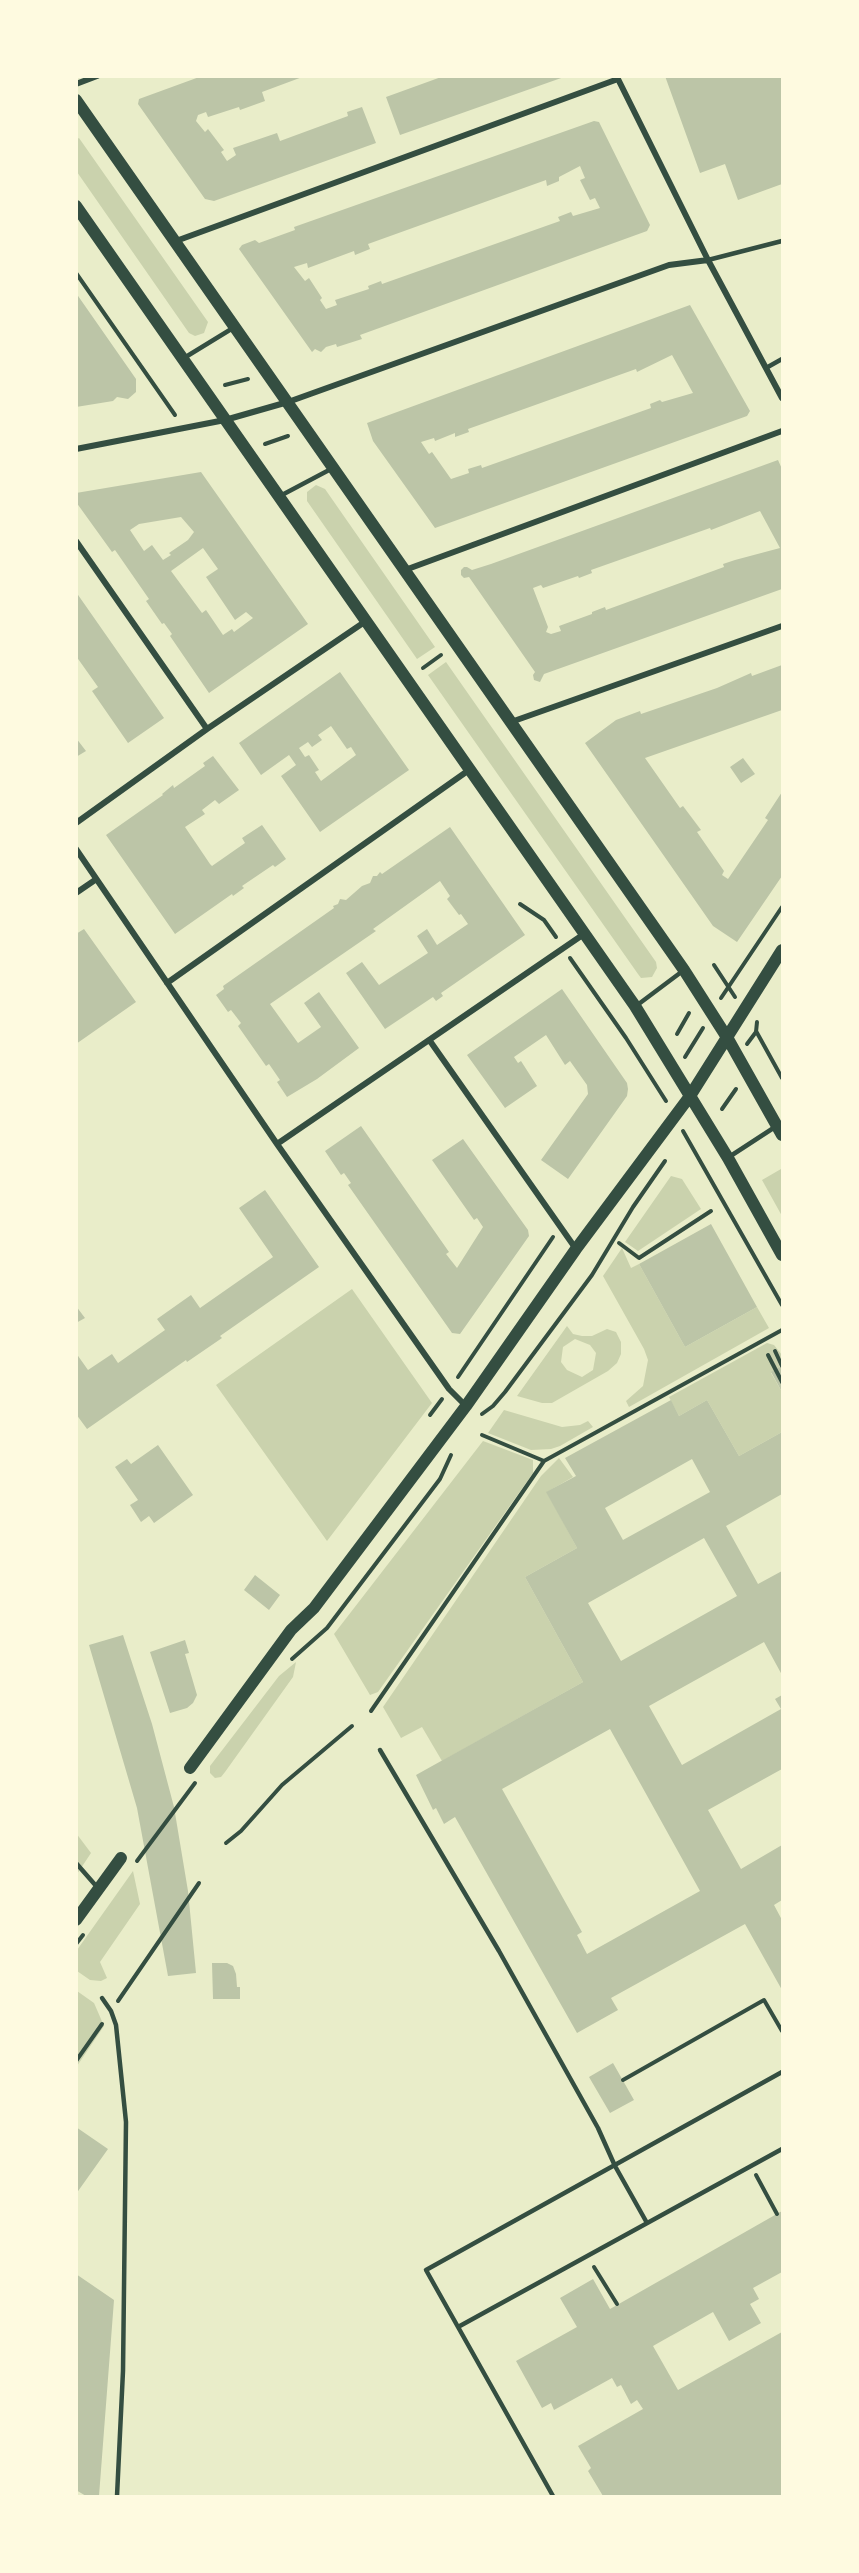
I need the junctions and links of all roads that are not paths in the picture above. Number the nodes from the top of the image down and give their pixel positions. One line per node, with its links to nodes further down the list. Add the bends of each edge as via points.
1 (97, 76): 3 (street)
2 (618, 78): 6 (street); 8 (street)
3 (76, 84)
4 (76, 100): 6 (main road)
5 (76, 206): 10 (main road)
6 (175, 241): 9 (main road)
7 (783, 241): 8 (lane)
8 (708, 260): 12 (street); 14 (street, via 669,266)
9 (236, 327): 10 (lane); 14 (main road)
10 (183, 358): 15 (main road)
11 (783, 359): 12 (lane)
12 (766, 368): 13 (street)
13 (783, 398)
14 (288, 402): 15 (street); 18 (main road)
15 (225, 420): 17 (street); 19 (main road)
16 (783, 431): 21 (street)
17 (76, 449)
18 (334, 467): 19 (lane); 21 (main road)
19 (279, 496): 22 (main road)
20 (76, 542): 25 (street)
21 (405, 570): 24 (main road)
22 (366, 621): 25 (street); 26 (main road)
23 (783, 626): 24 (street)
24 (511, 722): 33 (main road)
25 (207, 729): 27 (street)
26 (470, 769): 31 (main road); 34 (street)
27 (76, 823)
28 (76, 849): 29 (street)
29 (95, 880): 30 (street); 34 (street)
30 (76, 893)
31 (585, 934): 35 (main road); 37 (street)
32 (783, 950): 36 (main road)
33 (684, 970): 35 (lane); 36 (main road)
34 (166, 983): 40 (street)
35 (635, 1006): 38 (main road)
36 (728, 1039): 38 (main road); 39 (main road)
37 (430, 1041): 40 (street); 42 (street)
38 (690, 1096): 41 (main road); 42 (main road)
39 (780, 1130): 41 (lane)
40 (277, 1144): 44 (street, via 449,1389)
41 (728, 1158): 43 (main road)
42 (576, 1249): 44 (main road)
43 (783, 1255)
44 (465, 1406): 46 (main road, via 314,1608 291,1630)
45 (380, 1750): 54 (lane, via 499,1951 598,2128)
46 (190, 1768)
47 (121, 1858): 49 (main road)
48 (76, 1863): 49 (lane)
49 (99, 1889): 50 (main road)
50 (76, 1920)
51 (102, 1998): 57 (lane, via 111,2011 118,2040 126,2122)
52 (783, 2072): 54 (lane)
53 (783, 2149): 55 (lane)
54 (615, 2166): 55 (lane); 56 (lane, via 426,2270)
55 (647, 2223): 56 (lane)
56 (458, 2327): 58 (lane)
57 (117, 2496)
58 (553, 2496)

